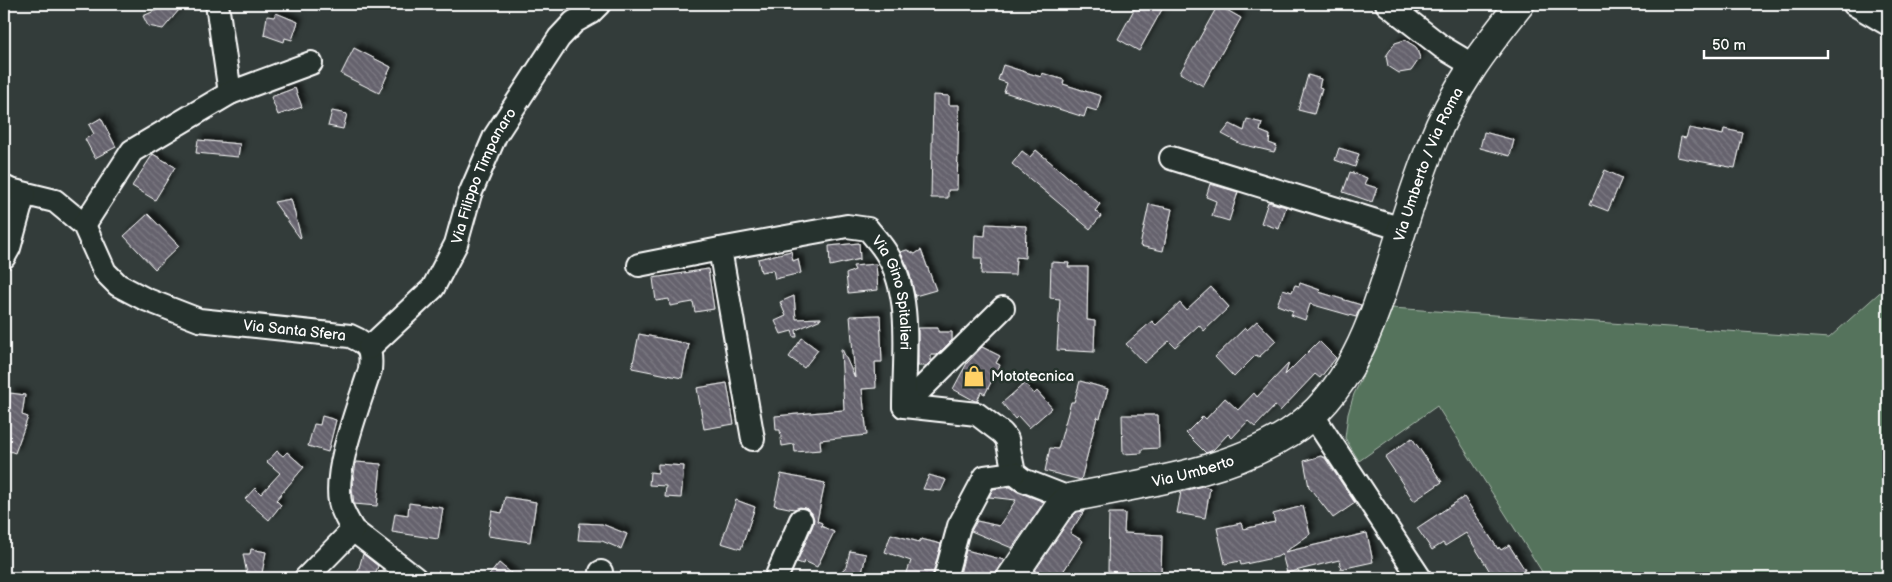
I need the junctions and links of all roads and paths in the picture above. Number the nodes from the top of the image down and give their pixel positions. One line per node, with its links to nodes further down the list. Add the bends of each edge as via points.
1 (217, 4): 9 (street)
2 (1387, 4): 8 (street, via 1442,47)
3 (1520, 4): 8 (main road, Via Umberto / Via Roma)
4 (1854, 4): 6 (street)
5 (593, 7): 19 (street, Via Filippo Timpanaro, via 559,38 495,136 470,194 456,244 433,288)
6 (1888, 24)
7 (311, 63): 9 (street)
8 (1472, 65): 13 (main road, Via Umberto / Via Roma, via 1431,144)
9 (230, 92): 12 (street, via 132,151)
10 (1171, 158): 13 (street)
11 (14, 190): 12 (street, Via Santa Sfera, via 54,202); 15 (street, via 9,248)
12 (84, 225): 19 (street, Via Santa Sfera, via 105,272 118,285 145,299 198,320 350,336)
13 (1402, 229): 18 (main road, Via Umberto / Via Roma)
14 (720, 250): 16 (street, Via Gino Spitalieri); 20 (street, Via Gino Spitalieri, via 847,226 868,229 888,254 905,305); 22 (street)
15 (4, 257)
16 (639, 265)
17 (1003, 308): 20 (street)
18 (1364, 339): 21 (main road, Via Umberto, via 1335,390)
19 (369, 348): 26 (street, via 370,370 342,464 339,487 346,519)
20 (904, 406): 23 (street, via 977,414 1007,440)
21 (1312, 414): 24 (main road, Via Umberto, via 1256,451 1204,470); 32 (street)
22 (752, 439)
23 (1014, 473): 24 (street, via 1023,480); 30 (street, via 985,477 960,526)
24 (1069, 498): 31 (main road)
25 (801, 520): 29 (street)
26 (353, 530): 27 (street); 28 (street)
27 (306, 578)
28 (414, 578)
29 (776, 578)
30 (945, 578)
31 (1011, 578)
32 (1420, 578)

